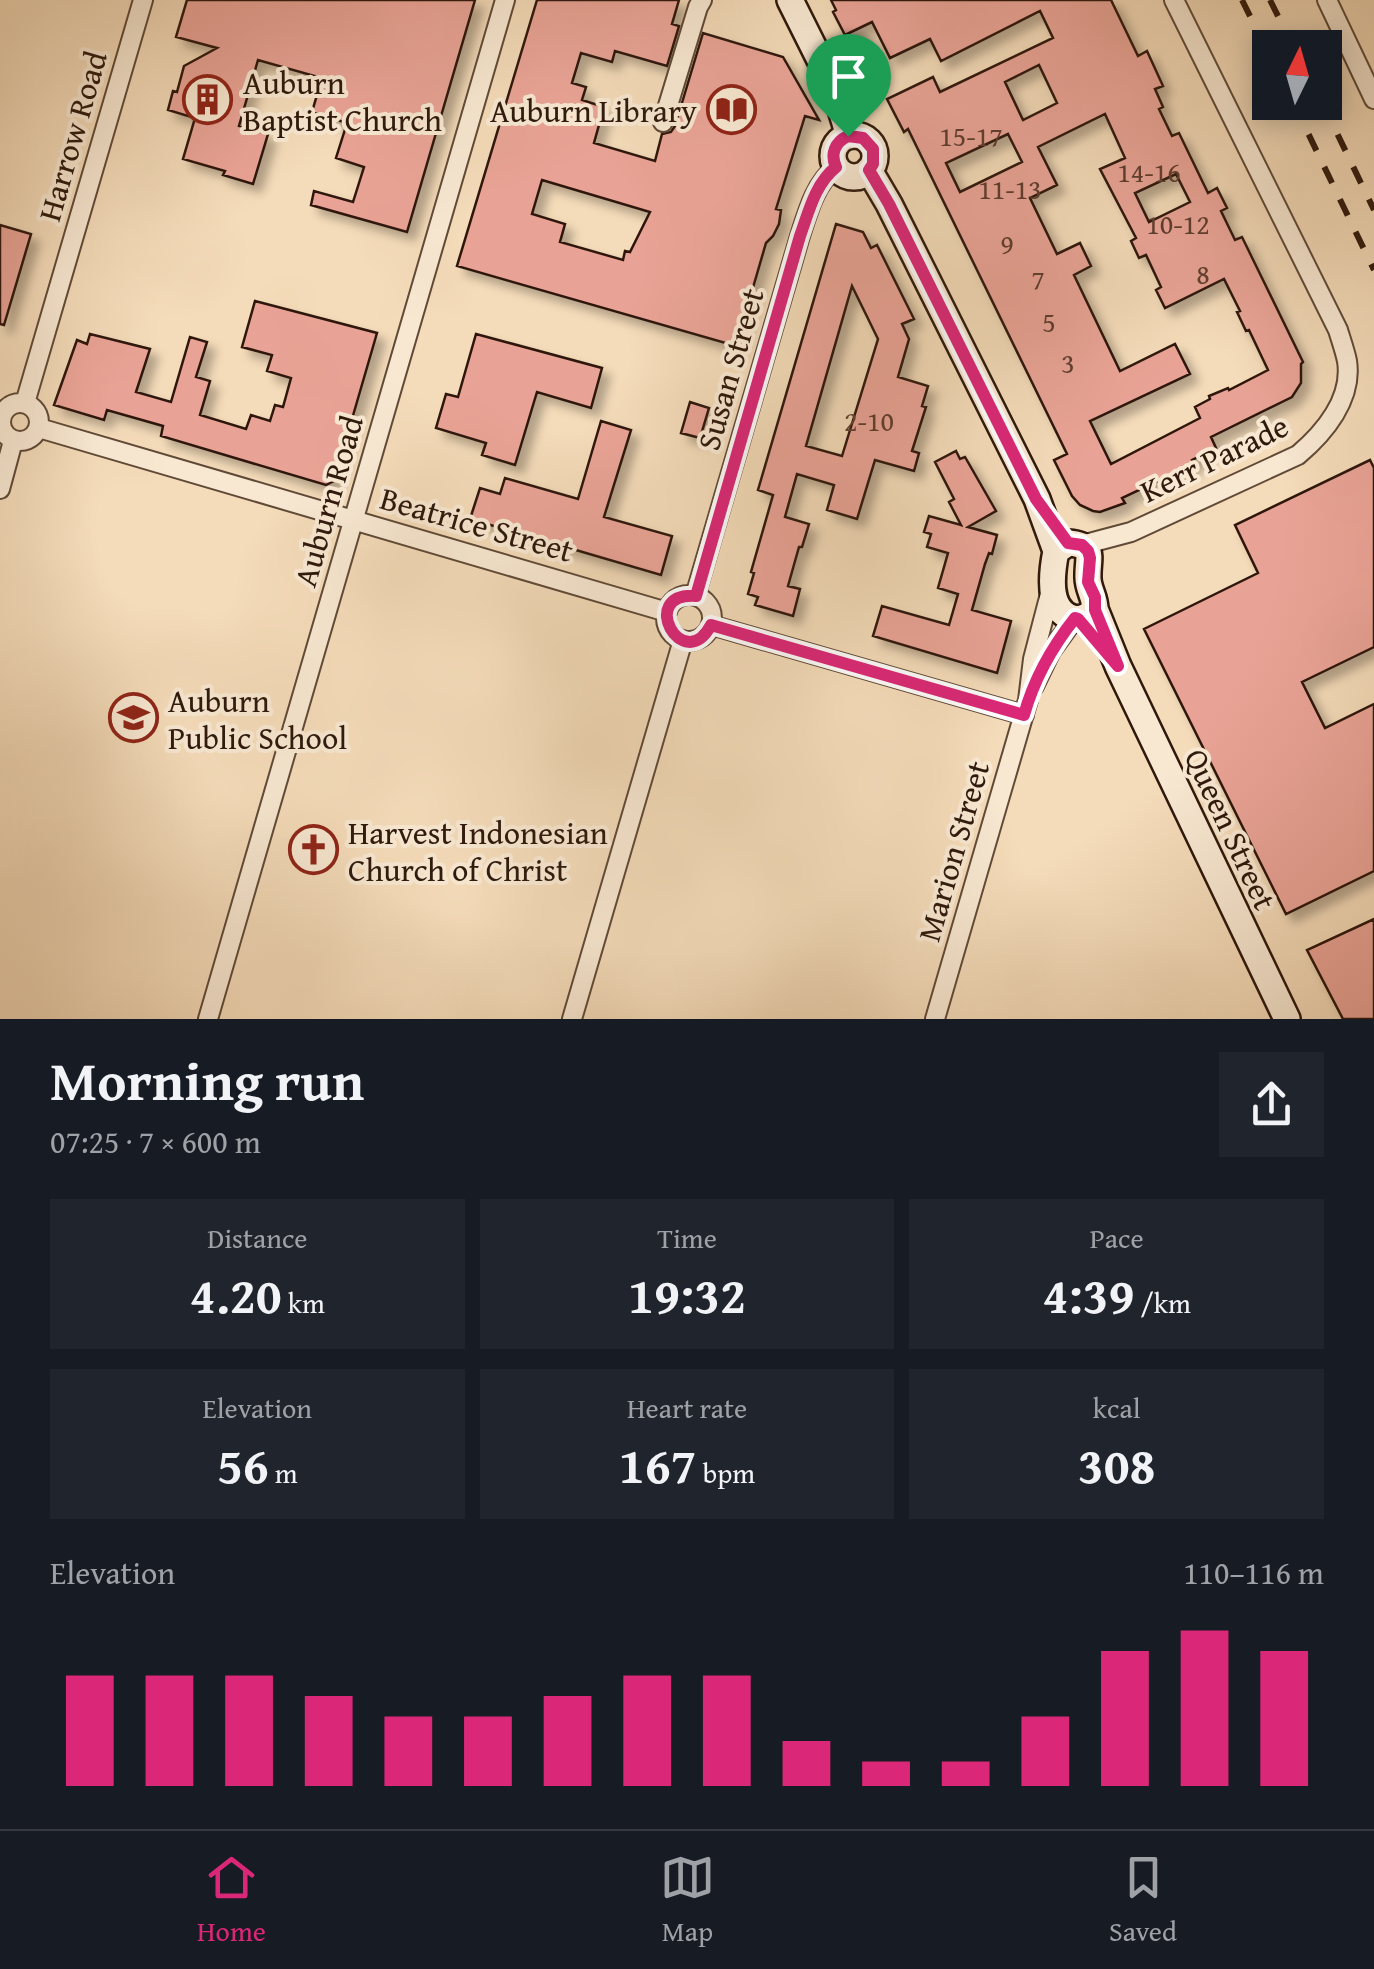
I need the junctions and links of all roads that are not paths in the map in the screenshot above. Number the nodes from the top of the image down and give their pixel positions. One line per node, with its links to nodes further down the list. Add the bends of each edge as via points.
1 (143, 0): 12 (street, Harrow Road)
2 (505, 0): 17 (street, Auburn Road)
3 (702, 0): 8 (street)
4 (790, 0): 9 (street, via 836,90)
5 (1174, 0): 18 (street, Kerr Parade, via 1338,330 1348,364 1345,388 1334,417 1298,455)
6 (1327, 0): 7 (street)
7 (1374, 100)
8 (663, 122)
9 (848, 136): 10 (street, via 834,148); 11 (street, via 870,143)
10 (836, 167): 11 (street, via 852,177); 20 (street, Susan Street, via 824,177 800,236)
11 (869, 170): 18 (street, via 1036,499)
12 (25, 404): 13 (street); 14 (street, via 36,410)
13 (1, 416): 15 (street, via 1,428)
14 (39, 428): 15 (street, via 32,438); 17 (street, Beatrice Street)
15 (14, 440): 16 (street)
16 (0, 490)
17 (354, 520): 21 (street, Beatrice Street); 26 (street, Auburn Road)
18 (1074, 551): 19 (street); 22 (street, via 1095,597)
19 (1052, 584): 22 (street, via 1067,616); 25 (street, Marion Street)
20 (696, 596): 21 (street, via 681,596); 23 (street, via 711,610)
21 (667, 612): 24 (street, via 671,632)
22 (1083, 616): 25 (street, Marion Street, via 1051,650); 29 (street, Queen Street, via 1118,666)
23 (711, 625): 24 (street, via 703,636); 25 (street)
24 (683, 640): 27 (street)
25 (1026, 708): 28 (street, Marion Street)
26 (208, 1019)
27 (572, 1019)
28 (935, 1019)
29 (1287, 1019)

